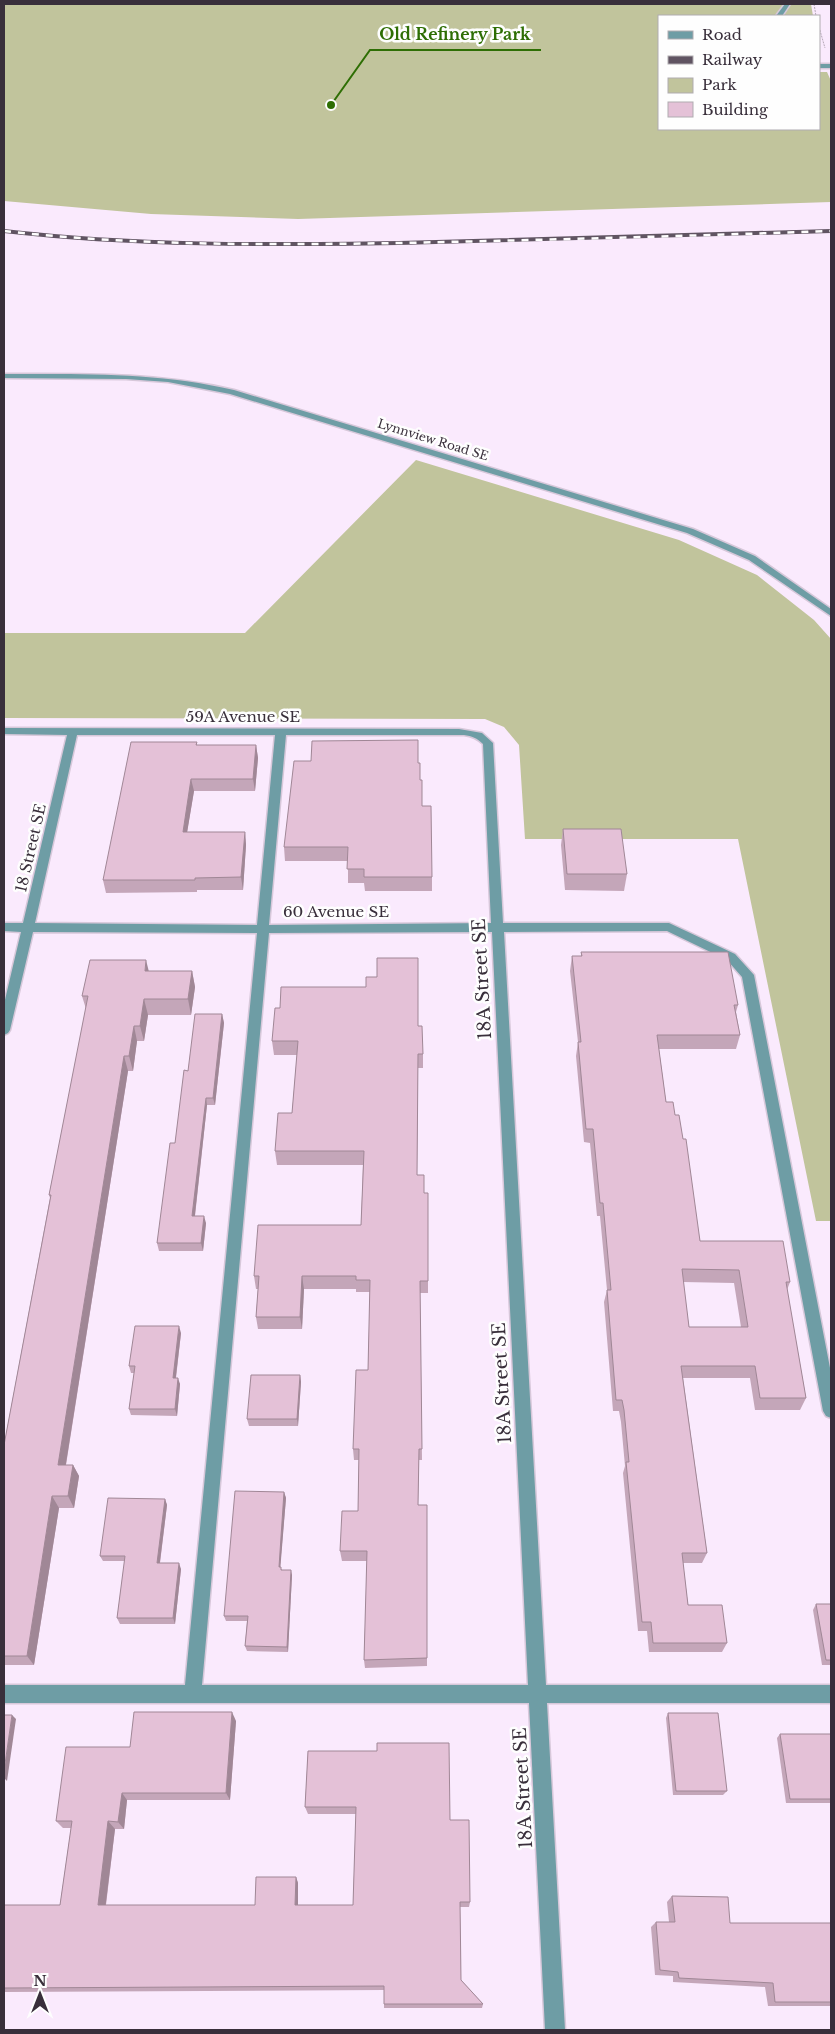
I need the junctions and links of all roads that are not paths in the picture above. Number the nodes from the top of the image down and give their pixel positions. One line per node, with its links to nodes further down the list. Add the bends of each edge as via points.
1 (787, 4): 2 (street)
2 (780, 15)
3 (4, 376): 4 (street, Lynnview Road SE, via 126,377 168,380 231,392 690,531 752,558)
4 (831, 613)
5 (4, 731): 6 (street, 59A Avenue SE)
6 (73, 731): 7 (street, 59A Avenue SE); 10 (street, 18 Street SE)
7 (281, 732): 8 (street, 59A Avenue SE, via 459,732); 12 (street)
8 (482, 736): 11 (street, 18A Street SE, via 489,750)
9 (4, 927): 10 (street, 60 Avenue SE)
10 (28, 927): 12 (street, 60 Avenue SE); 13 (street, 18 Street SE)
11 (498, 927): 12 (street, 60 Avenue SE); 14 (street, 60 Avenue SE, via 669,927 731,957 748,975); 16 (street, 18A Street SE)
12 (263, 929): 15 (street)
13 (4, 1030)
14 (831, 1411)
15 (193, 1693): 16 (street); 17 (street)
16 (536, 1693): 18 (street); 19 (street, 18A Street SE)
17 (4, 1694)
18 (831, 1694)
19 (555, 2030)

